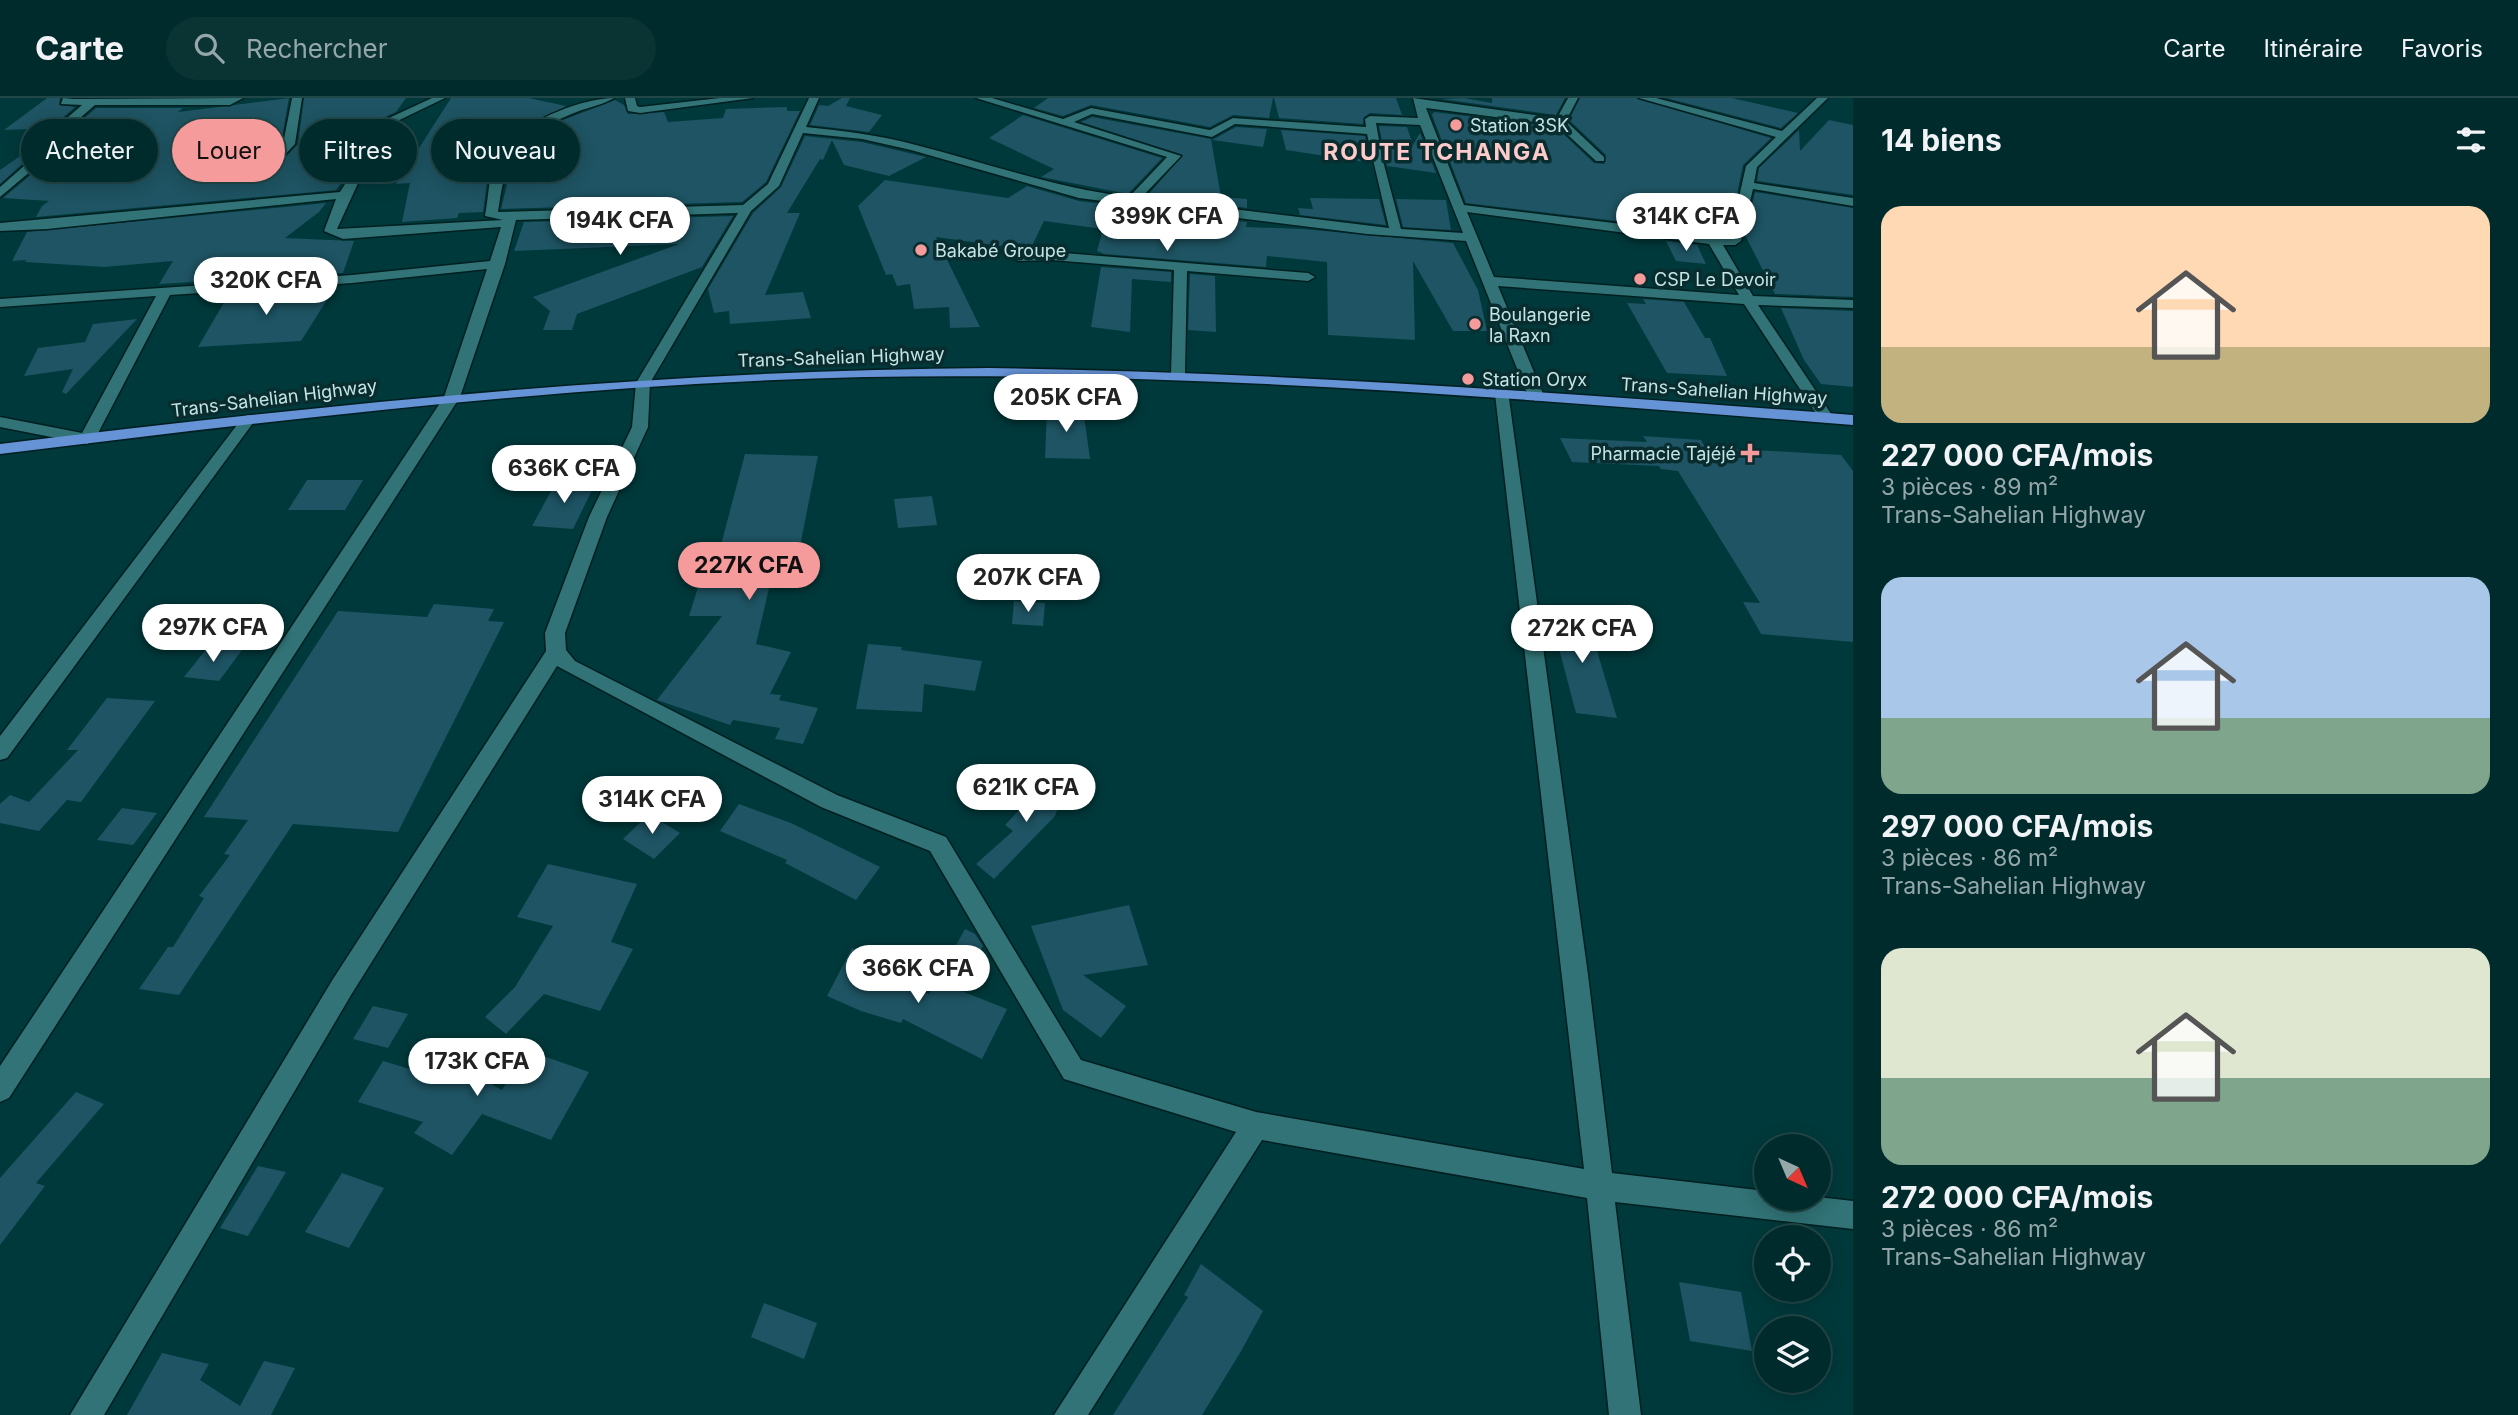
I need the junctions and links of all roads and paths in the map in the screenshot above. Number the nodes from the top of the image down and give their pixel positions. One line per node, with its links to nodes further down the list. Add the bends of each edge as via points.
1 (69, 98): 14 (street, via 65,102)
2 (238, 98): 14 (street, via 230,102)
3 (297, 98): 21 (street)
4 (440, 98): 25 (street, via 352,139 319,163 359,168)
5 (609, 98): 30 (street, via 569,109 512,144 504,154 491,216)
6 (630, 98): 7 (street, via 632,109 640,110)
7 (748, 98)
8 (814, 98): 18 (street)
9 (981, 98): 15 (street, via 1027,106)
10 (1573, 98): 17 (street)
11 (1644, 98): 20 (street)
12 (1824, 98): 20 (street)
13 (1419, 101): 16 (street); 17 (street)
14 (92, 102): 24 (street, via 35,151 39,159)
15 (1066, 122): 19 (street, via 1091,111 1212,134 1233,121); 26 (street, via 1175,156)
16 (1424, 122): 19 (street, via 1370,118); 28 (street)
17 (1560, 122): 22 (street)
18 (801, 130): 26 (street, via 862,136 1067,191); 29 (street, via 773,186)
19 (1371, 131): 32 (street)
20 (1783, 135): 23 (street, via 1752,166)
21 (285, 150)
22 (1600, 159)
23 (1747, 185): 27 (street); 35 (street, via 1735,241)
24 (0, 193)
25 (344, 195): 30 (street, via 330,231 343,235); 31 (street)
26 (1133, 199): 32 (street)
27 (1853, 202)
28 (1462, 208): 33 (street); 35 (street)
29 (746, 209): 30 (street); 46 (street)
30 (510, 220): 37 (street)
31 (2, 227): 34 (street)
32 (1396, 232): 33 (street)
33 (1474, 238): 40 (street)
34 (0, 241)
35 (1714, 241): 42 (street)
36 (1018, 257): 38 (street)
37 (498, 264): 41 (street); 49 (street)
38 (1181, 268): 39 (street); 45 (street)
39 (1308, 277)
40 (1490, 281): 42 (street); 48 (street)
41 (165, 293): 43 (street); 54 (street)
42 (1748, 300): 44 (street); 50 (street)
43 (0, 303)
44 (1853, 304)
45 (1178, 374): 46 (highway, Trans-Sahelian Highway, via 864,373); 47 (highway, Trans-Sahelian Highway)
46 (643, 383): 49 (highway, Trans-Sahelian Highway); 56 (street, via 640,427 597,517 555,634)
47 (1503, 394): 48 (highway, Trans-Sahelian Highway); 60 (street)
48 (1536, 396): 50 (highway, Trans-Sahelian Highway)
49 (452, 397): 51 (highway, Trans-Sahelian Highway); 58 (street)
50 (1826, 418): 52 (highway, Trans-Sahelian Highway)
51 (248, 420): 54 (highway, Trans-Sahelian Highway); 57 (street)
52 (1853, 420)
53 (0, 422): 54 (street)
54 (87, 439): 55 (highway, Trans-Sahelian Highway)
55 (0, 449)
56 (556, 652): 59 (street, via 585,677 830,801 938,844 1073,1070); 62 (street, via 342,987)
57 (0, 752)
58 (0, 1089)
59 (1256, 1125): 60 (street); 63 (street)
60 (1600, 1186): 61 (street); 64 (street)
61 (1853, 1215)
62 (86, 1415)
63 (1070, 1415)
64 (1625, 1415)

